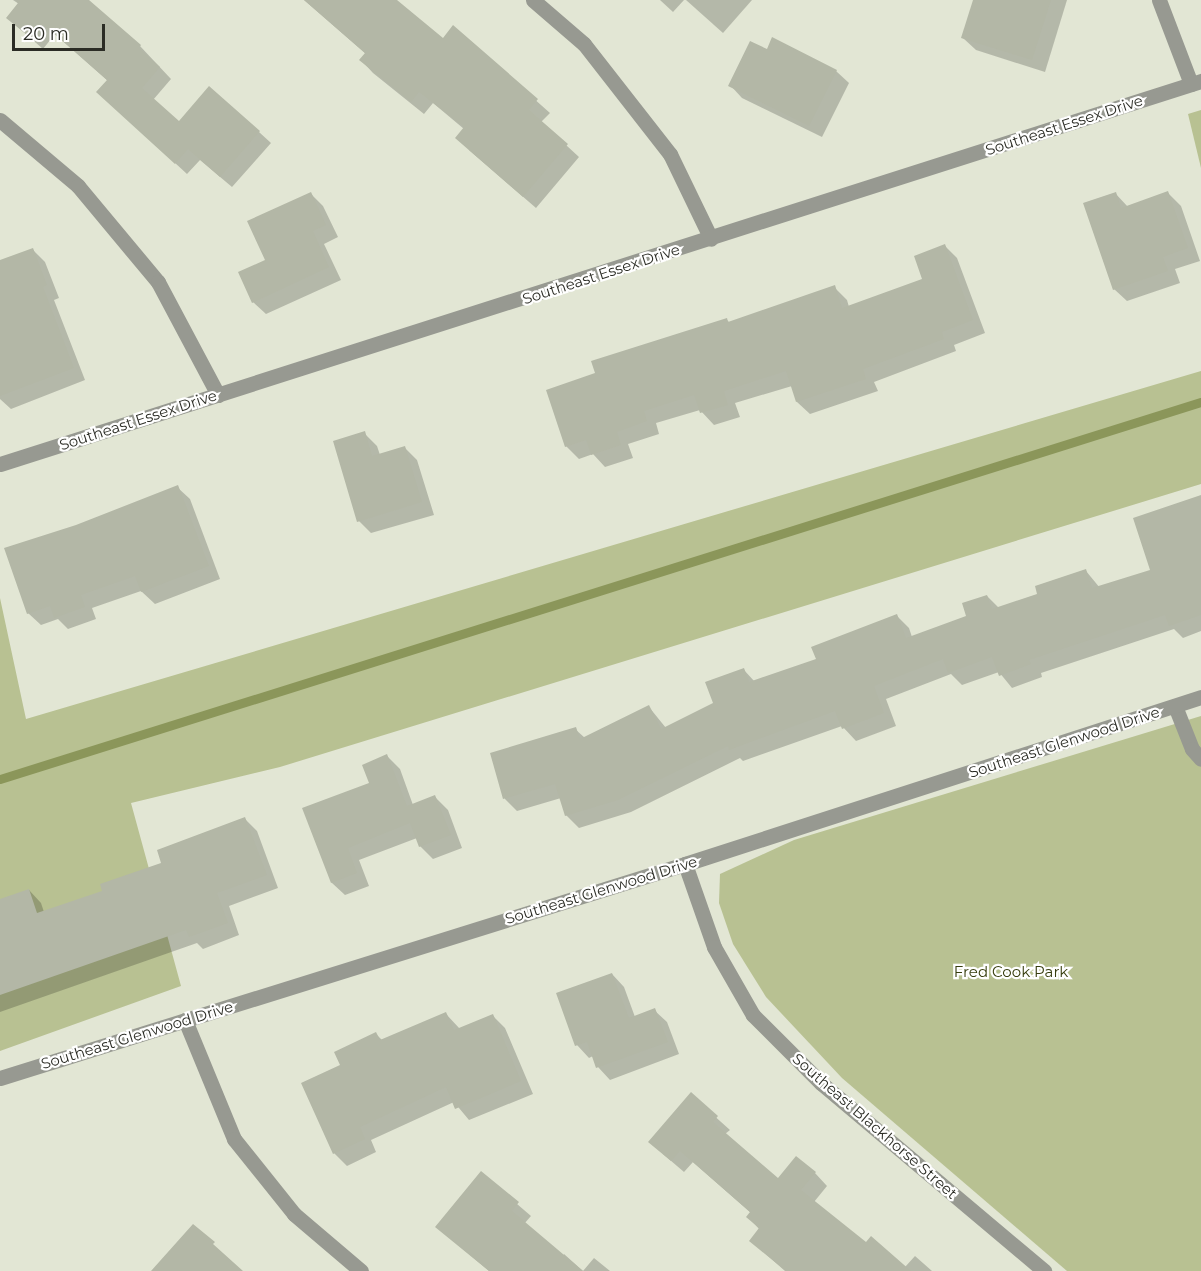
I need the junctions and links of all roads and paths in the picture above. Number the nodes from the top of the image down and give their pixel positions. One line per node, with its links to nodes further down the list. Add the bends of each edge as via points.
1 (532, 0): 5 (street, via 584,44 670,154)
2 (1159, 0): 3 (street)
3 (1196, 83): 5 (street, Southeast Essex Drive)
4 (0, 120): 6 (street, via 78,186 158,282)
5 (711, 239): 6 (street, Southeast Essex Drive)
6 (218, 395): 7 (street, Southeast Essex Drive)
7 (0, 464)
8 (1201, 697): 9 (street, Southeast Glenwood Drive)
9 (1175, 706): 10 (street, via 1192,749); 11 (street, Southeast Glenwood Drive)
10 (1201, 759)
11 (685, 864): 12 (street, Southeast Glenwood Drive); 15 (street, Southeast Blackhorse Street, via 714,947 753,1015 821,1083)
12 (185, 1020): 13 (street, Southeast Glenwood Drive); 14 (street, via 234,1139 294,1214)
13 (0, 1078)
14 (361, 1271)
15 (1044, 1271)

